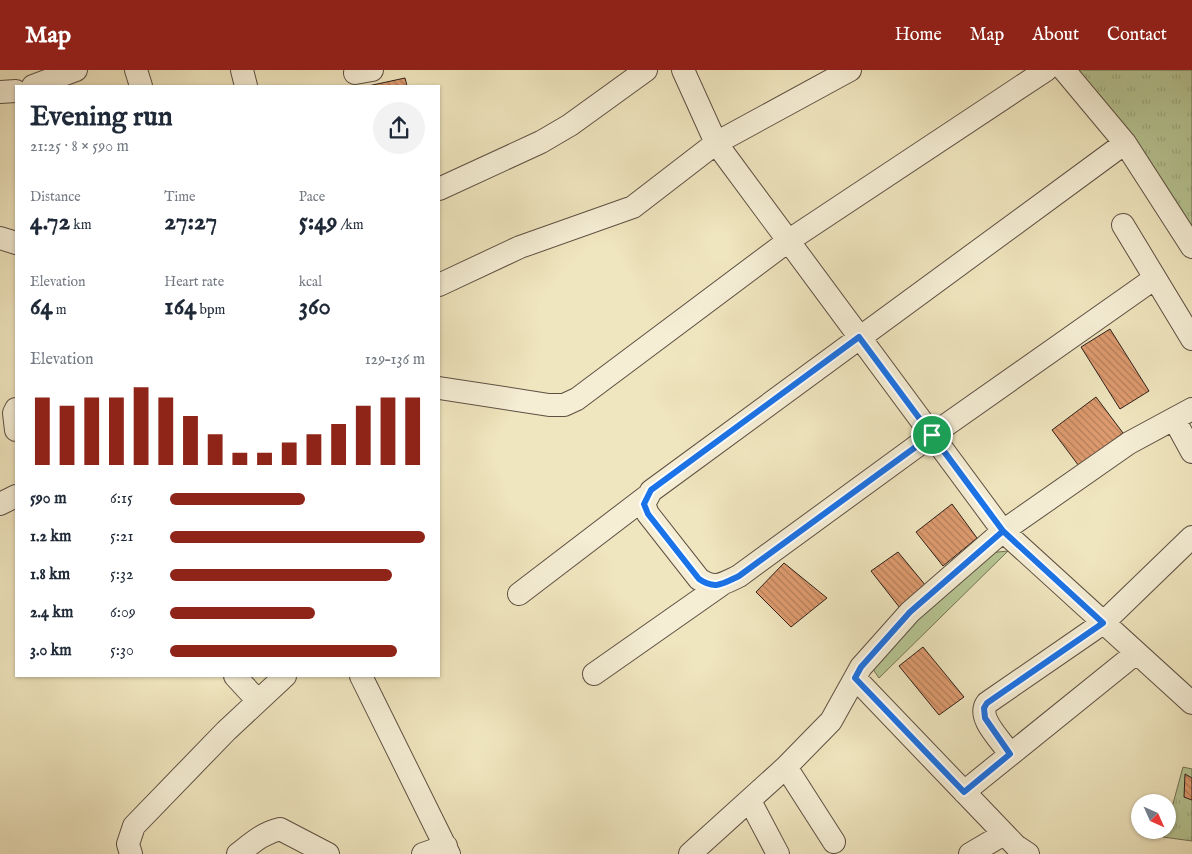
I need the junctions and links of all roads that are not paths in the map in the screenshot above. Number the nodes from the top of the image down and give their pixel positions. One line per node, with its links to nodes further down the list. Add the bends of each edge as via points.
1 (76, 70): 9 (street)
2 (136, 70): 10 (street)
3 (242, 70): 11 (street)
4 (646, 70): 16 (street, via 541,142)
5 (682, 70): 15 (street)
6 (850, 70): 15 (street)
7 (1046, 70): 19 (street)
8 (1064, 70): 14 (street)
9 (35, 85)
10 (141, 85)
11 (246, 85)
12 (15, 91): 13 (street)
13 (0, 92)
14 (1125, 142): 21 (street); 24 (street)
15 (716, 143): 19 (street); 23 (street, via 633,207 520,247)
16 (440, 189)
17 (1123, 225): 22 (street)
18 (0, 238): 20 (street)
19 (788, 241): 24 (street); 26 (street, via 590,390 564,405 549,406)
20 (15, 243)
21 (1192, 247)
22 (1155, 278): 25 (street); 28 (street)
23 (440, 285)
24 (859, 337): 28 (street); 31 (street, via 651,490)
25 (1192, 339)
26 (440, 388)
27 (1183, 414): 29 (street); 33 (street, via 1130,443)
28 (932, 435): 33 (street); 35 (street, via 739,576)
29 (1192, 452)
30 (15, 496): 32 (street)
31 (646, 497): 35 (street, via 644,504 648,514 699,579 709,586); 36 (street)
32 (0, 504)
33 (1003, 531): 37 (street); 43 (street, via 910,612)
34 (1192, 537): 37 (street)
35 (721, 585): 39 (street)
36 (519, 594)
37 (1103, 623): 38 (street); 46 (street, via 987,703 985,718)
38 (1135, 654): 45 (street); 46 (street)
39 (594, 674)
40 (236, 677): 44 (street)
41 (284, 677): 44 (street)
42 (362, 677): 52 (street)
43 (855, 678): 47 (street, via 831,720); 48 (street)
44 (258, 701): 53 (street, via 134,826 128,844)
45 (1192, 704)
46 (1010, 754): 48 (street)
47 (786, 767): 49 (street); 51 (street)
48 (964, 792): 50 (street)
49 (750, 801): 57 (street); 58 (street)
50 (1004, 834): 59 (street); 60 (street)
51 (834, 842)
52 (448, 850): 56 (street)
53 (131, 854)
54 (238, 854): 55 (street, via 270,831 280,829)
55 (328, 854)
56 (423, 854)
57 (690, 854)
58 (778, 854)
59 (970, 854)
60 (1028, 854)

